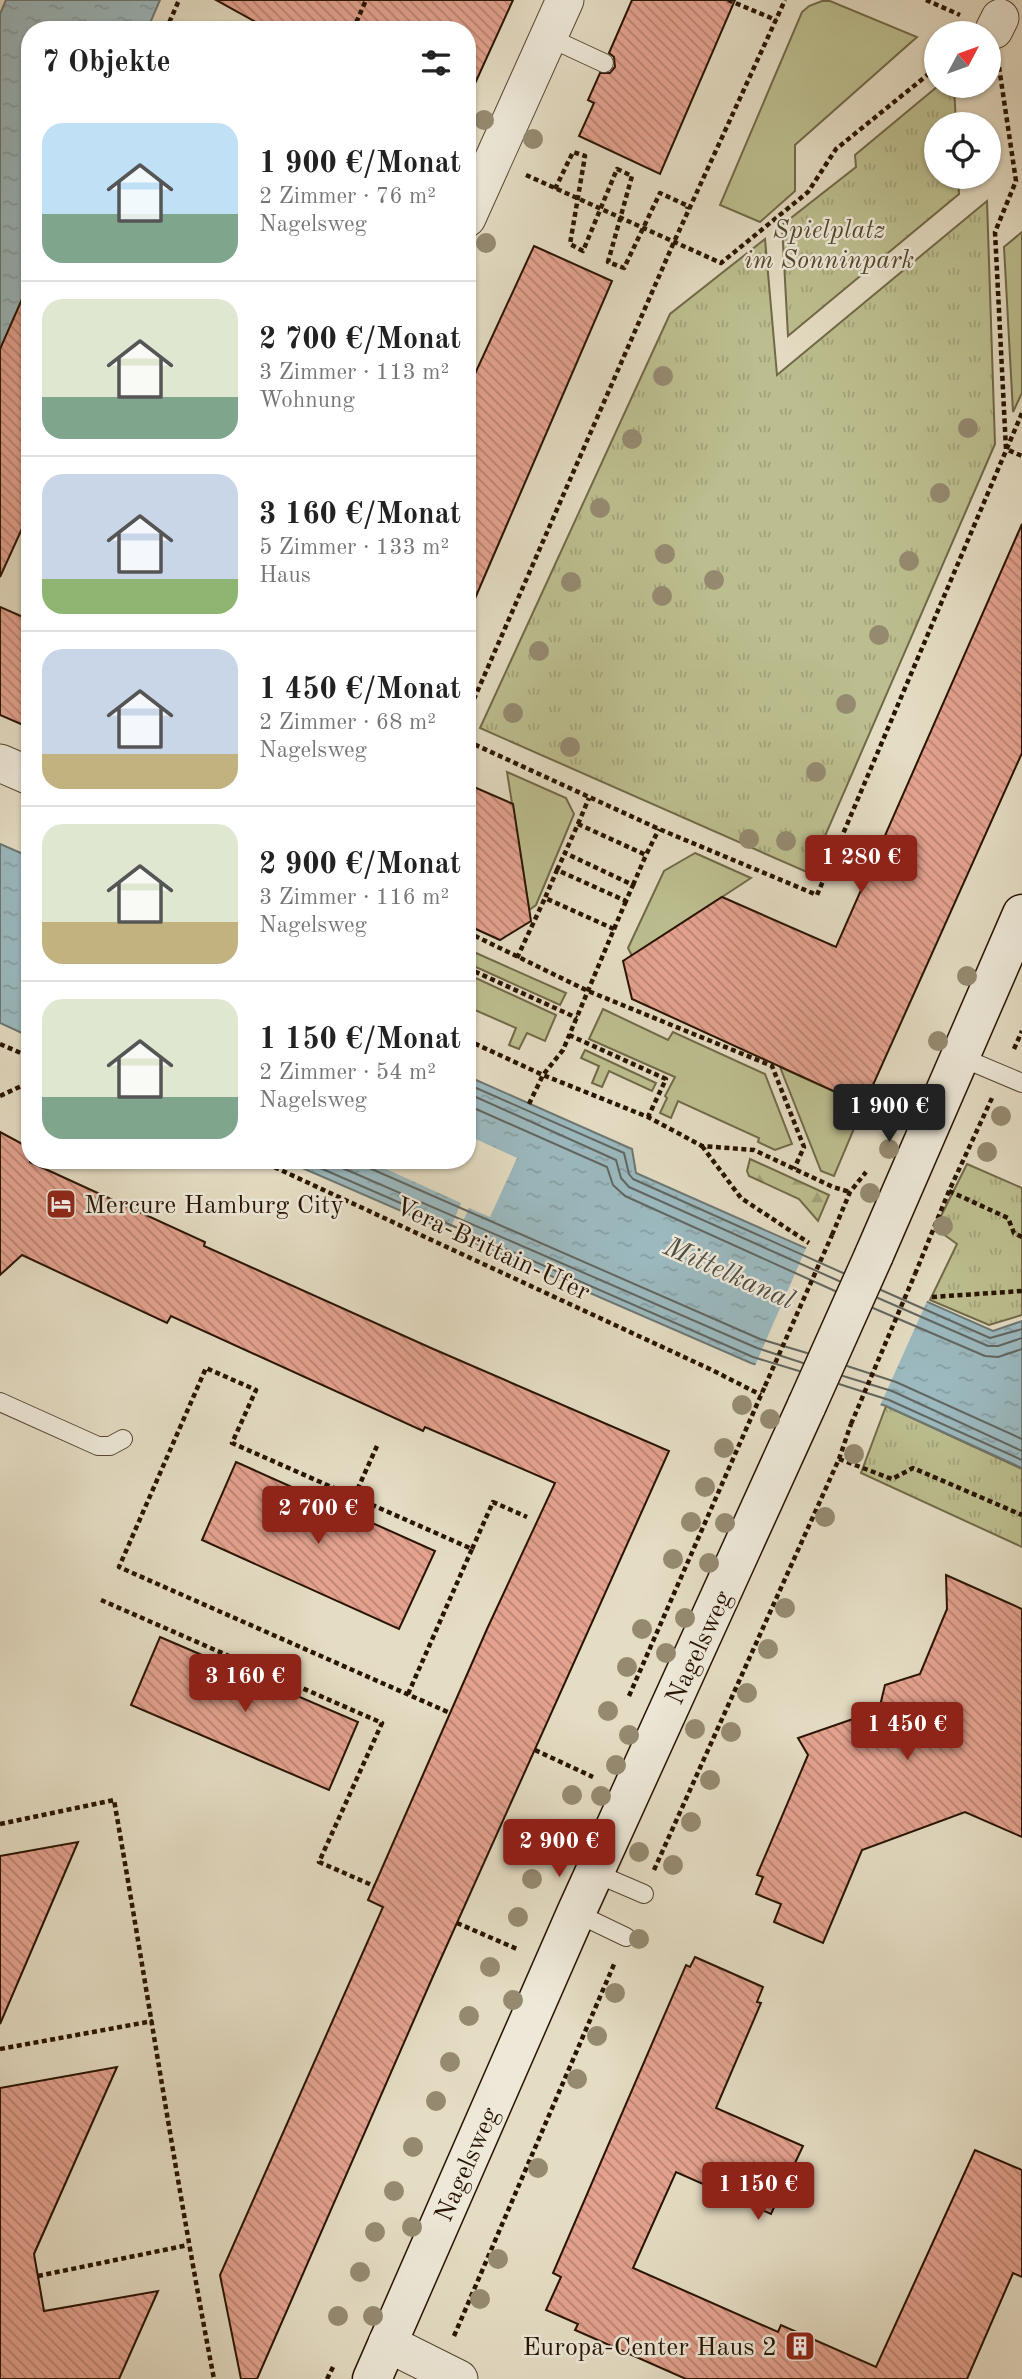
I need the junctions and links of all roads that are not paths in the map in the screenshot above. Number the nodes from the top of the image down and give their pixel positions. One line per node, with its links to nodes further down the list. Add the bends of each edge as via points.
1 (565, 0): 2 (street)
2 (548, 37): 3 (lane); 4 (street)
3 (604, 63)
4 (476, 198)
5 (0, 763): 6 (street)
6 (21, 772)
7 (1022, 914): 8 (street, Nagelsweg)
8 (958, 1056): 9 (lane); 12 (street, Nagelsweg, bridge, via 874,1255)
9 (1022, 1083)
10 (0, 1402): 11 (lane, via 98,1446)
11 (123, 1439)
12 (595, 1873): 13 (lane); 14 (street, Nagelsweg)
13 (644, 1894)
14 (576, 1913): 15 (lane); 16 (street, Nagelsweg)
15 (626, 1937)
16 (387, 2343): 17 (street, Nagelsweg); 18 (street)
17 (372, 2379)
18 (459, 2379)

